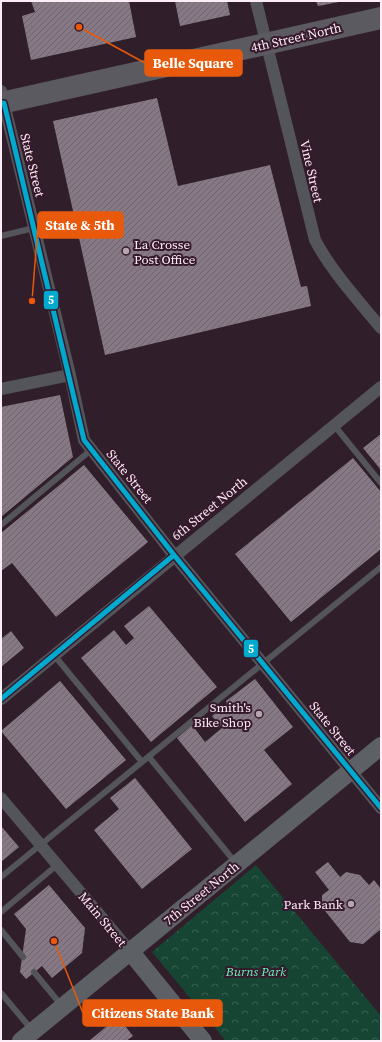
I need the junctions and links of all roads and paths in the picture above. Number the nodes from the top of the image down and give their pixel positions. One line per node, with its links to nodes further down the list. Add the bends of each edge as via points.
1 (256, 1): 3 (street, Vine Street)
2 (381, 18): 3 (highway, 4th Street North)
3 (267, 43): 4 (highway, 4th Street North); 7 (street, Vine Street, via 315,240 334,270)
4 (2, 99): 5 (street, State Street)
5 (34, 228): 6 (lane); 8 (street, State Street)
6 (1, 236)
7 (381, 328)
8 (70, 375): 10 (street); 12 (street, State Street, via 84,440)
9 (381, 386): 11 (street, 6th Street North)
10 (1, 389)
11 (334, 425): 13 (lane); 15 (street, 6th Street North)
12 (91, 450): 14 (lane); 15 (street, State Street)
13 (381, 483)
14 (1, 526)
15 (174, 555): 17 (street, 6th Street North); 18 (street, State Street)
16 (381, 567): 18 (lane)
17 (54, 655): 19 (street, 6th Street North); 22 (lane)
18 (263, 664): 21 (lane); 23 (street, State Street)
19 (1, 699)
20 (381, 746): 23 (main road, 7th Street North)
21 (148, 757): 22 (lane); 27 (lane)
22 (142, 762): 26 (lane)
23 (350, 771): 25 (street, State Street); 27 (main road, 7th Street North)
24 (1, 798): 26 (street, Main Street)
25 (381, 808)
26 (40, 845): 28 (street, Main Street); 29 (lane)
27 (237, 864): 32 (main road, 7th Street North)
28 (57, 865): 30 (lane); 32 (street, Main Street)
29 (1, 877)
30 (1, 912)
31 (1, 930): 33 (lane)
32 (130, 951): 36 (main road, 7th Street North); 38 (main road, Main Street)
33 (22, 957)
34 (34, 972): 36 (lane)
35 (1, 993): 37 (lane)
36 (62, 1007): 37 (main road, 7th Street North)
37 (27, 1036)
38 (203, 1041)

